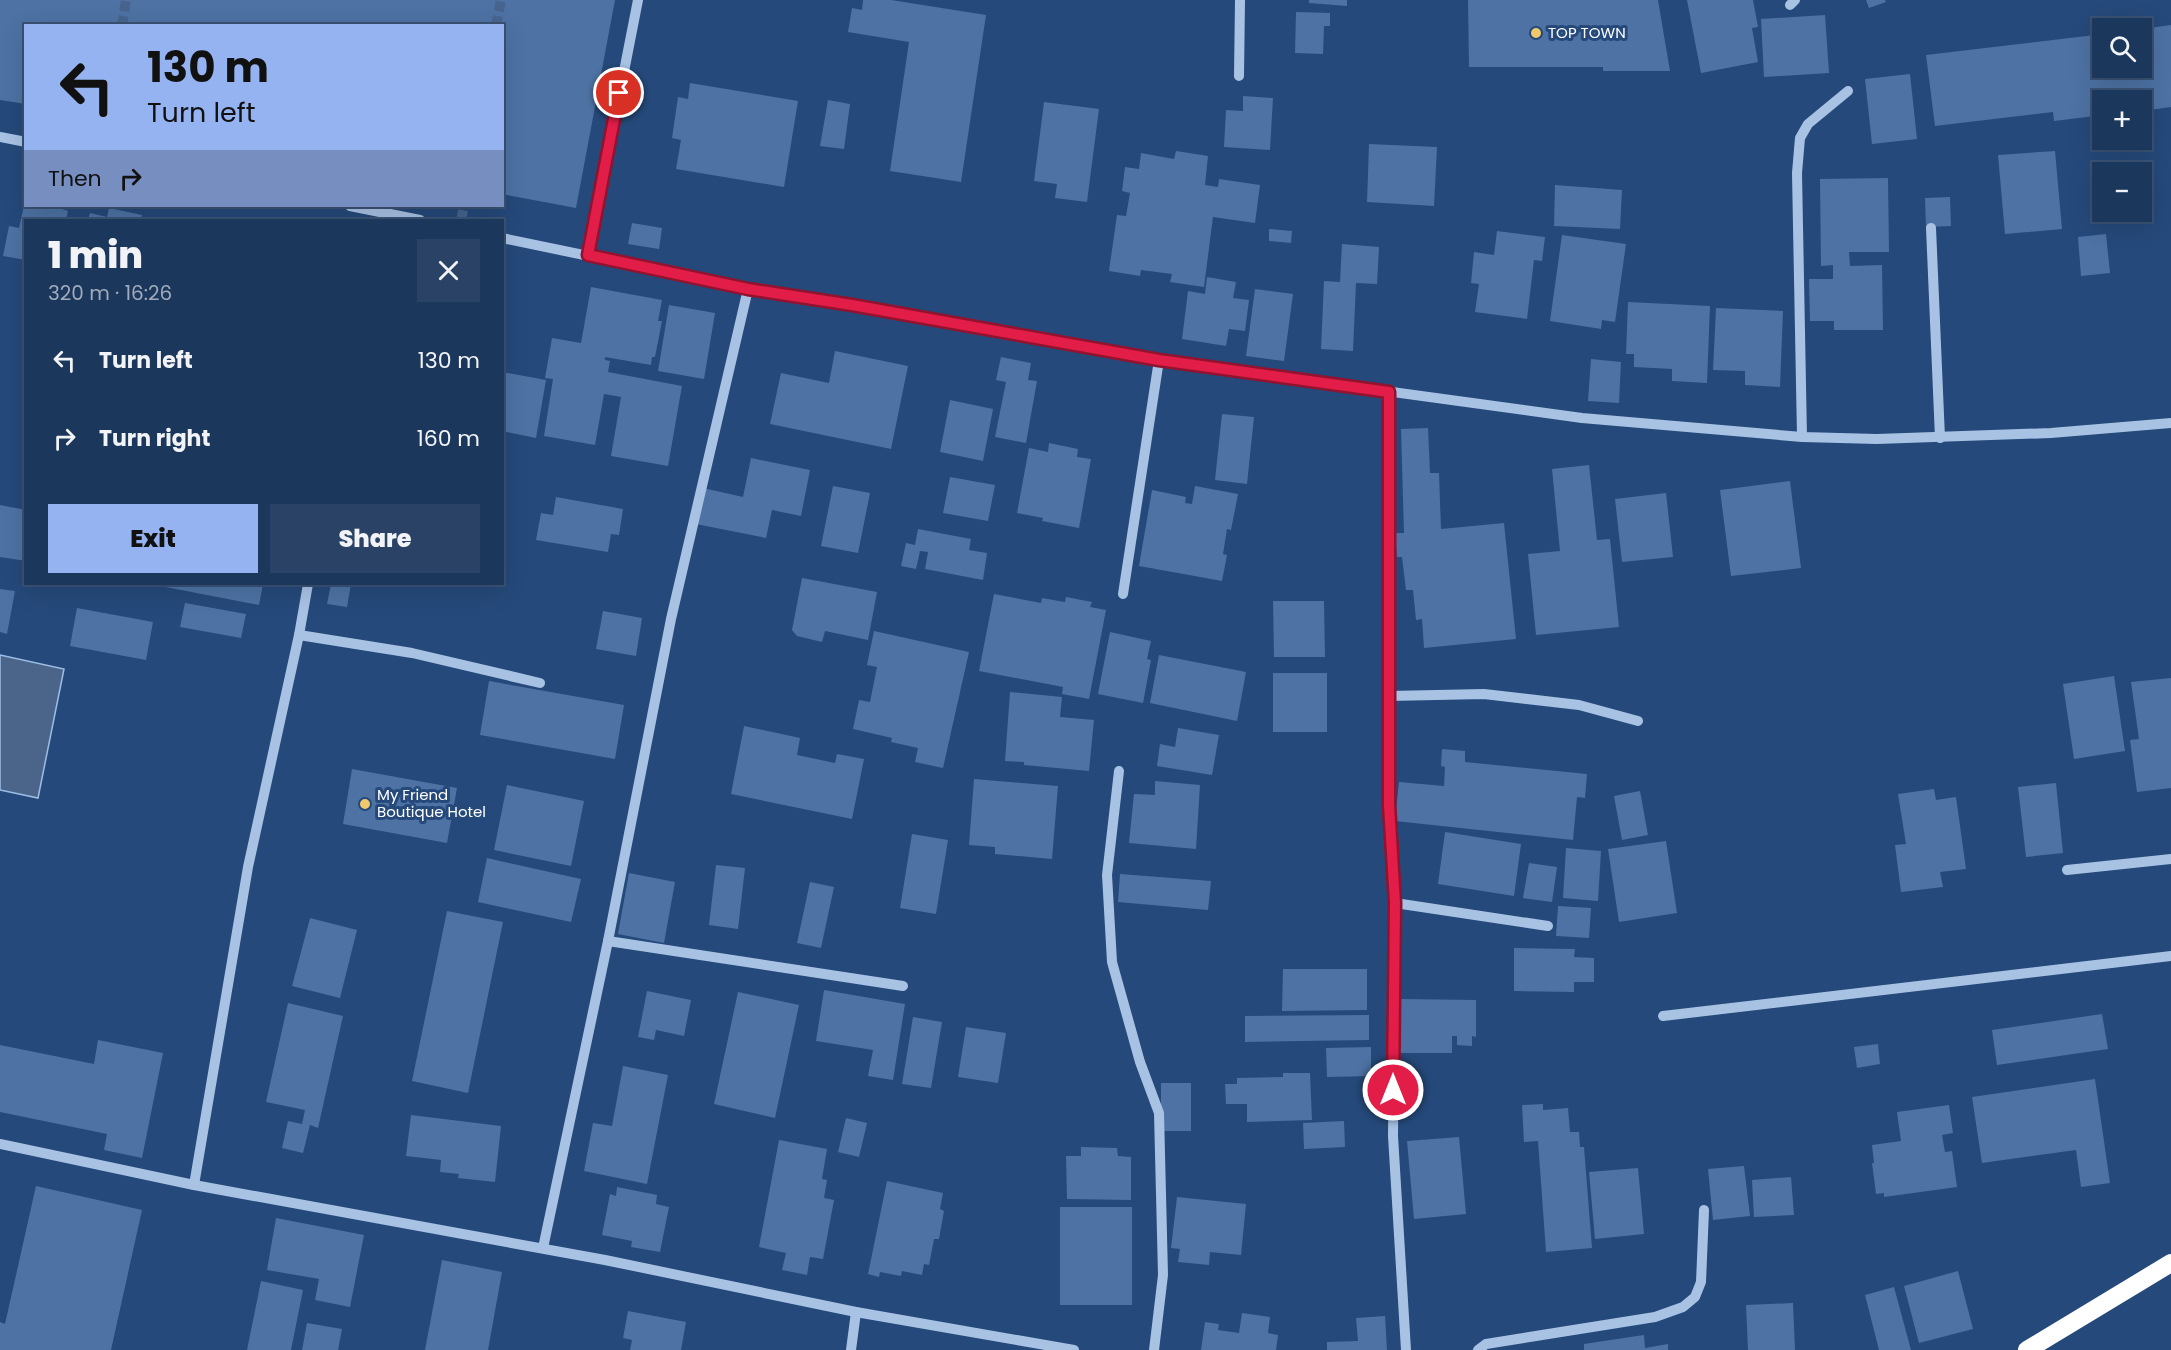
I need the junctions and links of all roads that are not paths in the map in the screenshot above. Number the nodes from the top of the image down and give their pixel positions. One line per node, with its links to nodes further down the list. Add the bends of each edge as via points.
1 (638, 0): 12 (street)
2 (1240, 0): 3 (street)
3 (1239, 75)
4 (1848, 91): 17 (street, via 1808,124 1800,138 1797,173)
5 (0, 137): 6 (street)
6 (24, 142)
7 (353, 207): 8 (street)
8 (373, 215): 9 (street)
9 (411, 219)
10 (1931, 228): 18 (street)
11 (504, 238): 12 (street)
12 (588, 255): 13 (street)
13 (748, 289): 14 (street); 30 (street, via 671,619)
14 (1159, 360): 15 (street); 20 (street)
15 (1389, 392): 17 (street, via 1582,418); 23 (street)
16 (2171, 423): 18 (street)
17 (1802, 437): 18 (street)
18 (1940, 438)
19 (308, 585): 21 (street)
20 (1123, 594)
21 (299, 635): 22 (street, via 412,653); 35 (street, via 248,867)
22 (540, 683)
23 (1389, 696): 24 (street, via 1484,694 1579,705); 28 (street, via 1389,805)
24 (1638, 721)
25 (1119, 771): 42 (street, via 1107,874 1112,962 1159,1113 1163,1275)
26 (2171, 859): 27 (street)
27 (2067, 870)
28 (1395, 903): 29 (street); 43 (street, via 1393,1136)
29 (1548, 926)
30 (608, 941): 32 (street); 37 (street)
31 (2171, 956): 33 (street)
32 (903, 986)
33 (1663, 1016)
34 (0, 1144): 35 (street)
35 (194, 1185): 37 (street)
36 (1704, 1210): 44 (street, via 1701,1282 1695,1297 1683,1307 1655,1317 1486,1344)
37 (543, 1248): 39 (street)
38 (2171, 1263): 45 (highway)
39 (856, 1312): 40 (street); 41 (street)
40 (851, 1350)
41 (1074, 1350)
42 (1154, 1350)
43 (1406, 1350)
44 (1478, 1350)
45 (2027, 1350)

